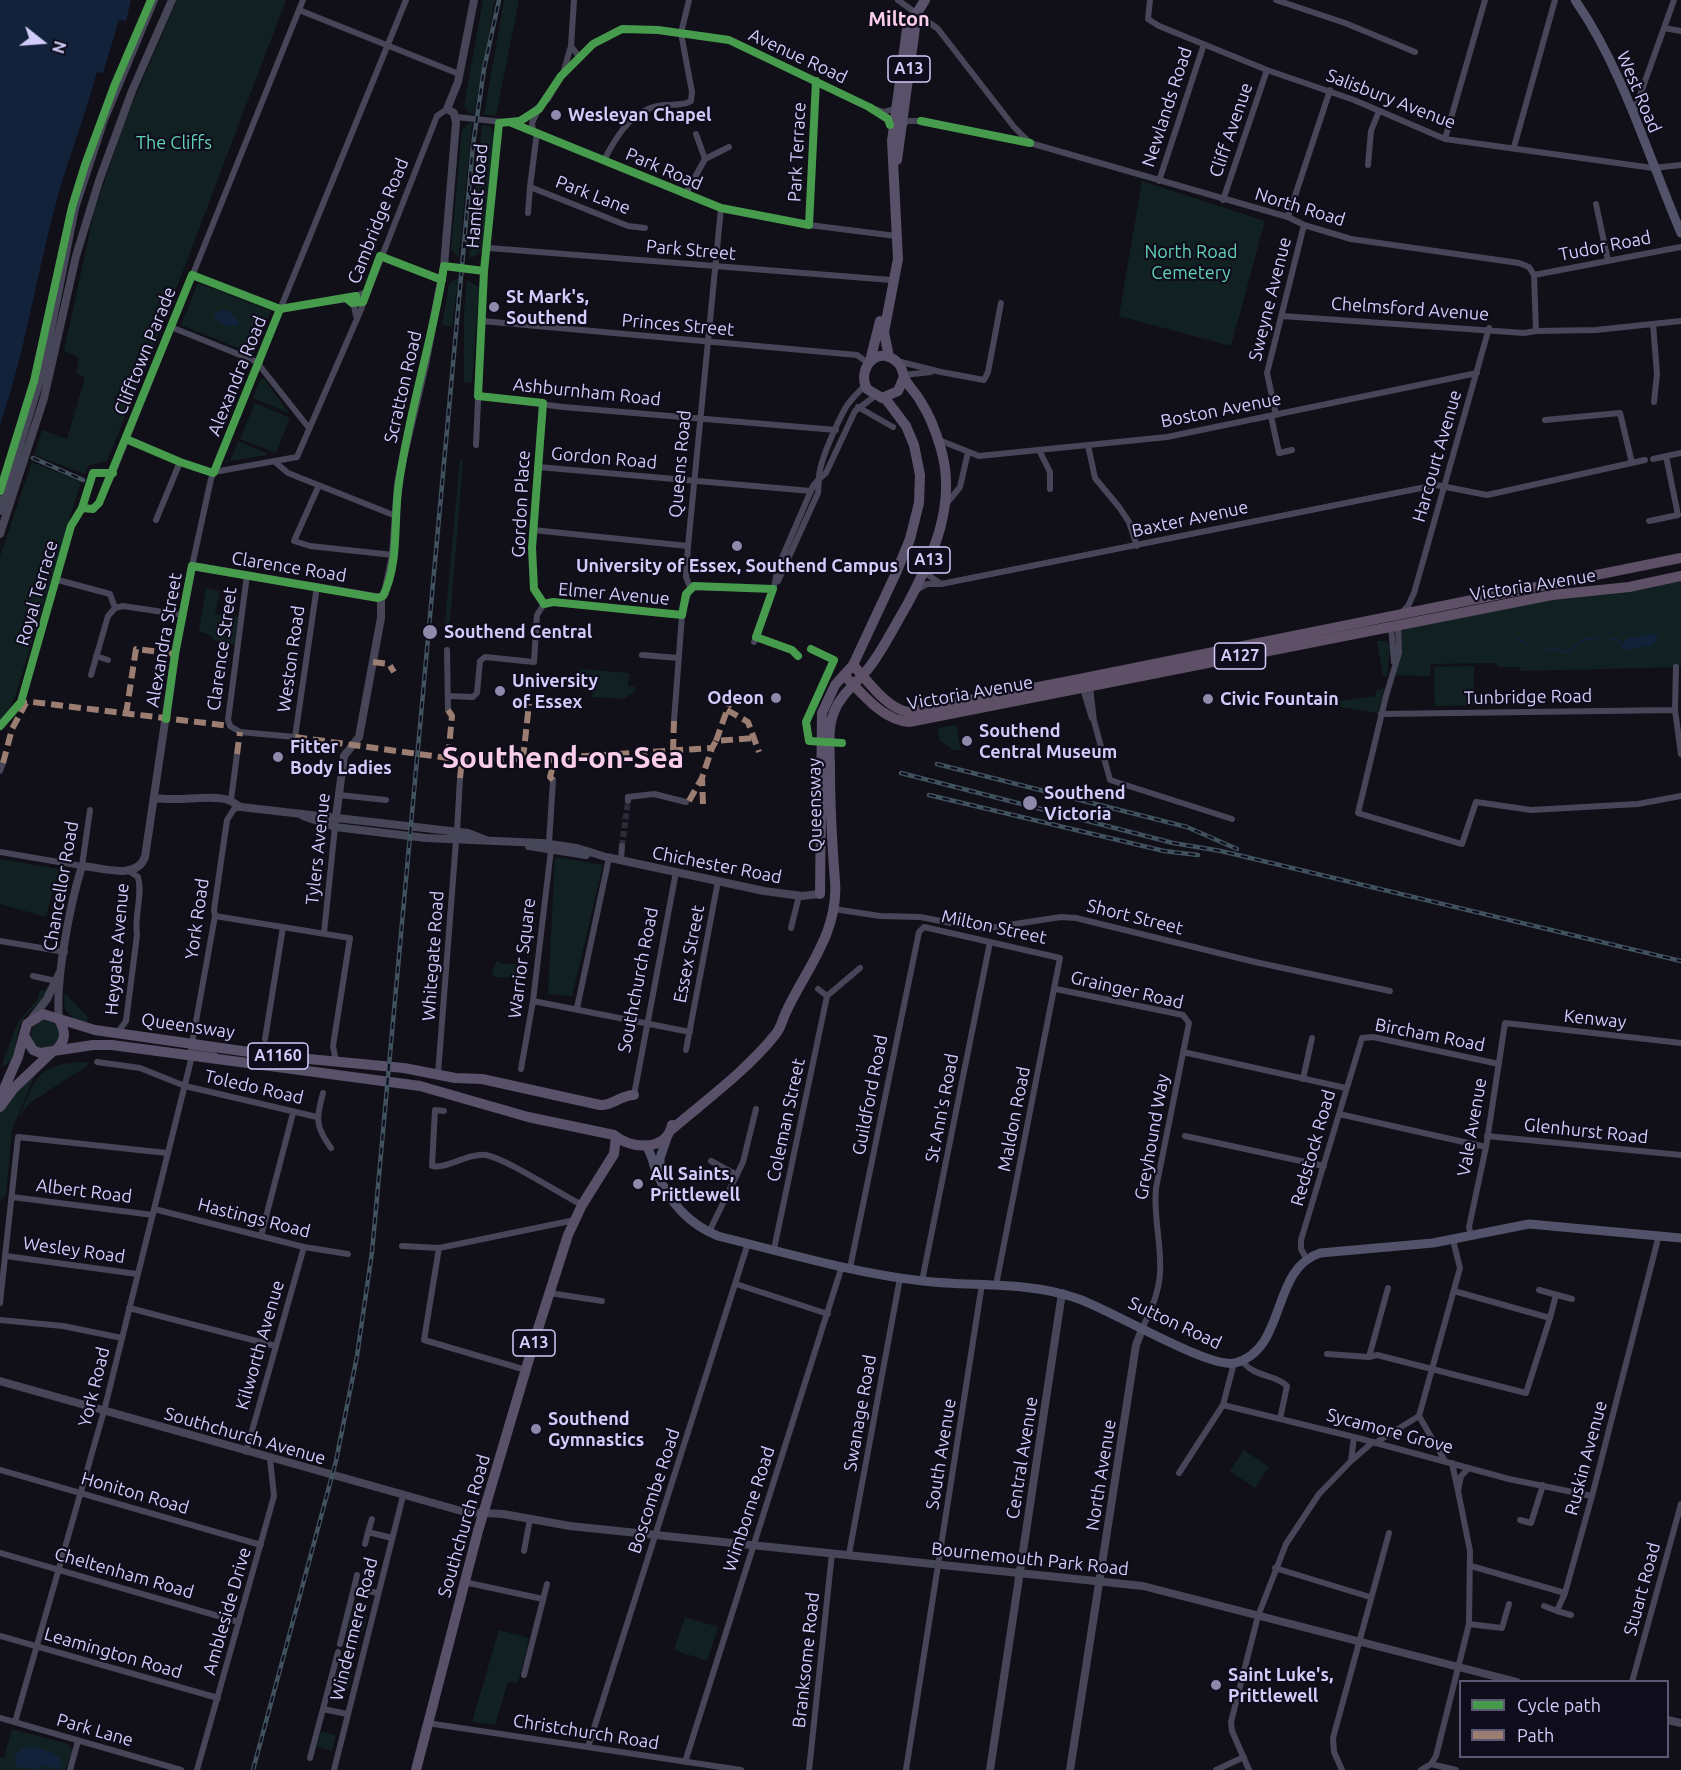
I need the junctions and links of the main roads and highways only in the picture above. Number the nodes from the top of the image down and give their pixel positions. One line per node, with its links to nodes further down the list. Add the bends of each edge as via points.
1 (925, 0): 3 (main road, A13)
2 (1575, 0): 5 (main road, West Road, via 1589,20 1633,115)
3 (917, 13): 4 (main road, A13); 4 (main road, A13, via 907,29 896,108 891,147)
4 (896, 169): 6 (main road, A13)
5 (1681, 233)
6 (896, 248): 7 (main road, A13, via 897,272 884,332); 8 (main road, A13)
7 (892, 359): 8 (main road, via 877,357); 9 (main road, Queensway)
8 (869, 362): 10 (main road, Queensway, via 863,375 865,385)
9 (904, 376): 10 (main road, via 898,391); 16 (main road, Queensway / A13, via 939,440 946,474 945,505 928,563)
10 (880, 397): 14 (main road, Queensway / A13, via 906,426 914,445 920,475 919,503 905,552)
11 (1681, 558): 13 (highway, Victoria Avenue / A127, via 1420,610)
12 (1681, 576): 13 (highway, Victoria Avenue / A127, via 1613,590 1552,595)
13 (1393, 620): 17 (highway, Victoria Avenue / A127)
14 (853, 665): 15 (main road, Queensway / A13); 16 (highway, Victoria Avenue / A127)
15 (844, 675): 18 (highway, Victoria Avenue / A127); 19 (main road, Queensway / A13, via 827,700 820,727)
16 (863, 676): 17 (highway, Victoria Avenue / A127, via 887,700 908,712); 18 (main road, Queensway / A13)
17 (1084, 683): 18 (highway, Victoria Avenue / A127, via 909,722 885,714)
18 (854, 685): 26 (main road, Queensway / A13, via 836,705 830,729 834,909 816,960 786,1011 782,1026 763,1049)
19 (820, 894)
20 (59, 1020): 21 (main road, Queensway, via 43,1014 27,1024); 22 (main road, via 64,1037); 23 (main road, Queensway / A1160, via 118,1033 482,1079 600,1105 612,1105 624,1096)
21 (25, 1036): 22 (main road, Queensway, via 36,1052); 24 (main road)
22 (54, 1051): 25 (main road); 27 (main road, Queensway / A1160, via 101,1044 445,1091 528,1117)
23 (634, 1095)
24 (0, 1098)
25 (0, 1107)
26 (671, 1129): 28 (main road, via 657,1144); 29 (main road, via 660,1158)
27 (615, 1136): 28 (main road, via 624,1142); 31 (main road, Southchurch Road / A13, via 614,1154 582,1205 549,1293 483,1513)
28 (645, 1145): 29 (main road, Sutton Road)
29 (660, 1179): 30 (main road, Sutton Road, via 675,1204 709,1232 900,1278 1062,1293 1089,1302 1209,1360 1238,1362 1261,1346 1294,1273 1307,1260 1328,1251 1453,1240 1528,1224)
30 (1681, 1238)
31 (416, 1770)

